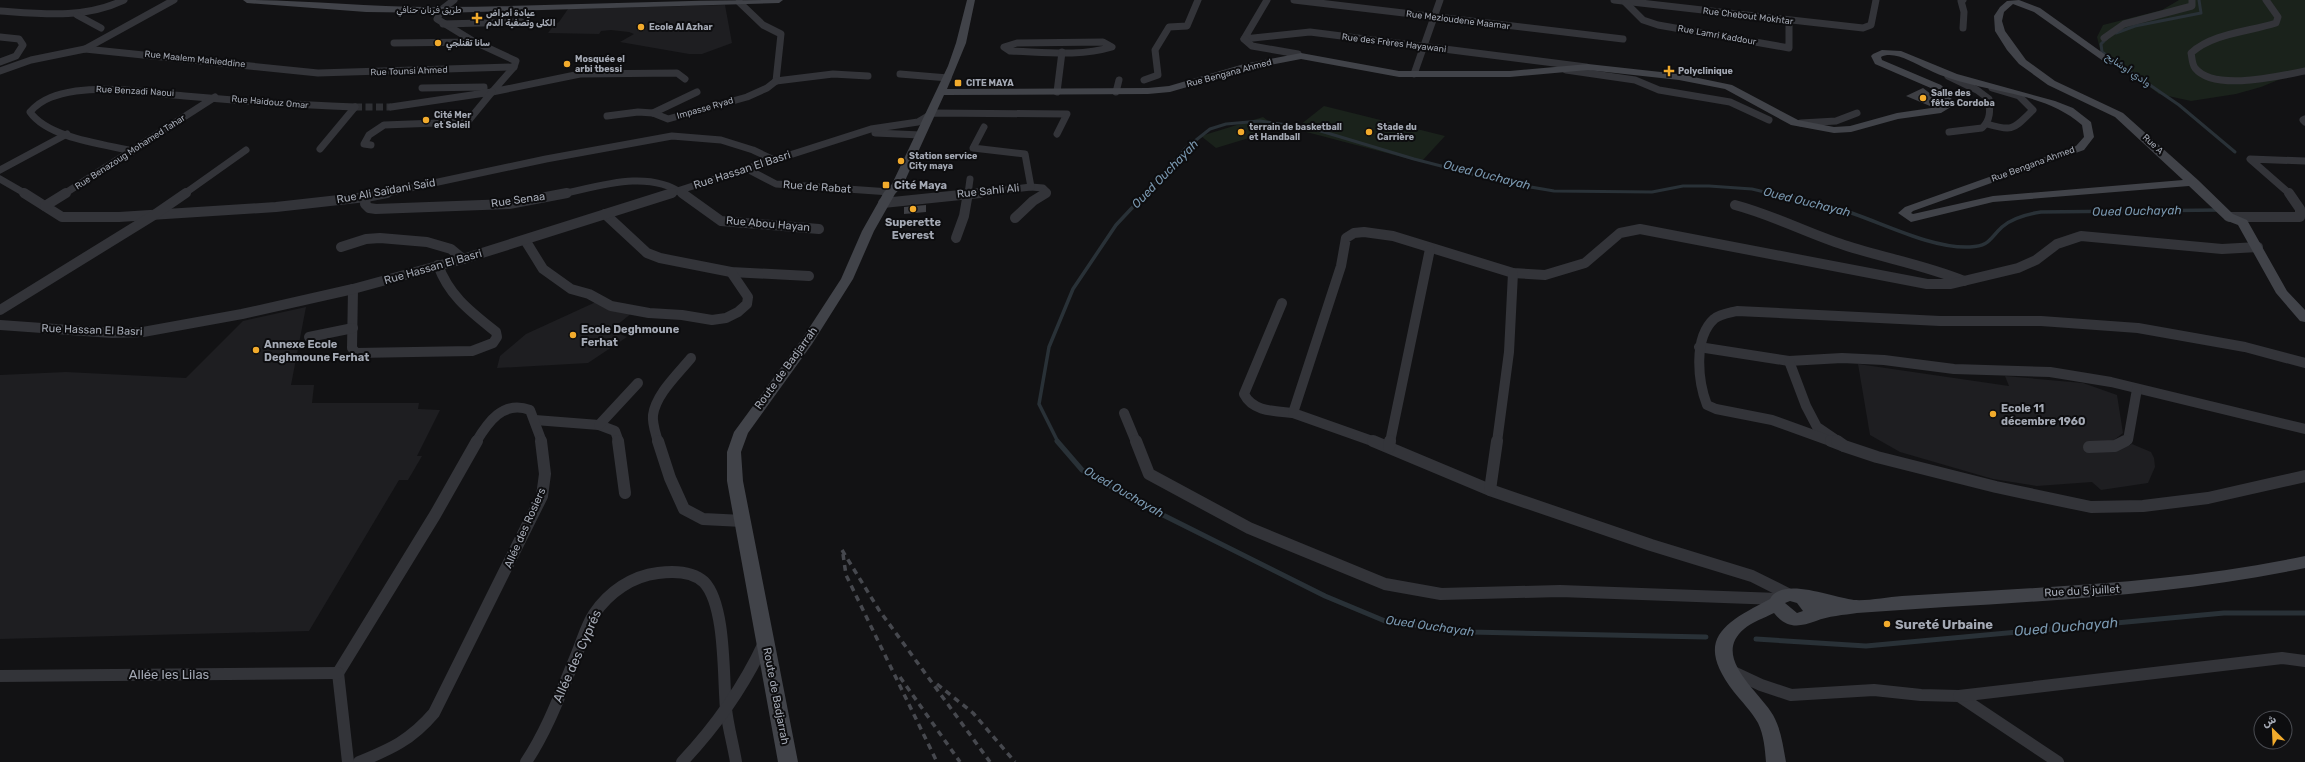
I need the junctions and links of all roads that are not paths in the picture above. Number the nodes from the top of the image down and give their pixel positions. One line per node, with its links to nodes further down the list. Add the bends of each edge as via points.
1 (124, 0): 23 (street, via 107,8)
2 (174, 0): 37 (street)
3 (247, 0): 21 (street, طريق فرنان حنافي, via 388,10)
4 (295, 0): 21 (street, طريق فرنان حنافي)
5 (454, 0): 21 (street)
6 (697, 0): 21 (street, طريق فرنان حنافي)
7 (779, 0): 20 (street, طريق فرنان حنافي)
8 (971, 0): 52 (street, Route de Badjarrah, via 961,43)
9 (1198, 0): 55 (street, via 1187,26 1169,27 1155,50 1158,74)
10 (1267, 0): 32 (street)
11 (1294, 0): 24 (street, Rue Mezioudene Maamar)
12 (1440, 0): 24 (street)
13 (1614, 0): 18 (street, Rue Chebout Mokhtar)
14 (1876, 0): 25 (street, Rue Chebout Mokhtar, via 1872,25 1863,28)
15 (1963, 0): 29 (street)
16 (2192, 0): 31 (street, via 2192,6 2124,24)
17 (2266, 0): 48 (street, via 2278,17 2276,23 2224,36 2195,48 2191,53 2192,64 2199,72 2213,79 2228,81)
18 (1629, 1): 25 (street, Rue Chebout Mokhtar); 25 (street, Rue Lamri Kaddour, via 1643,20 1658,25 1789,48)
19 (2014, 1): 40 (street, via 2037,10); 94 (street, Rue A, via 2002,9 1998,21 2014,56 2045,80 2119,115)
20 (739, 2): 21 (street, طريق فرنان حنافي); 56 (street, via 764,26 772,32 781,34)
21 (443, 9): 27 (street, via 437,19)
22 (0, 11): 23 (street)
23 (77, 15): 28 (street)
24 (1434, 17): 33 (street, Rue Mezioudene Maamar); 36 (street)
25 (1789, 21)
26 (520, 22): 27 (street)
27 (443, 24): 34 (street)
28 (101, 28)
29 (1963, 28)
30 (0, 37): 41 (street, via 19,39 23,45 18,54)
31 (2104, 38)
32 (1244, 39): 36 (street, Rue des Frères Hayawani, via 1310,32); 39 (street, via 1252,46 1298,54)
33 (1623, 39)
34 (473, 42): 35 (street); 42 (street, via 514,59)
35 (394, 43)
36 (1422, 46): 43 (street, Rue des Frères Hayawani); 50 (street)
37 (85, 49): 45 (street, Rue Maalem Mahieddine); 46 (street, via 31,60)
38 (1062, 52): 38 (street, via 1101,52 1112,47 1103,42 1017,43 1004,47 1010,51); 62 (street)
39 (1290, 57): 50 (street, Rue Bengana Ahmed, via 1301,56 1363,69); 63 (street, Rue Bengana Ahmed, via 1235,69 1170,89)
40 (2109, 61)
41 (0, 62)
42 (514, 67): 45 (street, Rue Tounsi Ahmed, via 333,73); 59 (street)
43 (1588, 67): 44 (street, Rue Bengana Ahmed); 75 (street, Rue Bengana Ahmed, via 1714,83 1740,92)
44 (1562, 69): 50 (street, Rue Bengana Ahmed, via 1510,74); 73 (street, Rue Bengana Ahmed, via 1636,80 1659,90 1730,102)
45 (305, 70)
46 (0, 71)
47 (1939, 71): 75 (street, Rue Bengana Ahmed, via 1900,54 1889,52 1876,56 1878,62 1937,87 1944,93 1948,105 1941,110 1897,116 1843,130 1822,129); 76 (street, via 1989,99 1991,116); 94 (street, Rue Bengana Ahmed, via 2068,110 2087,124 2089,137 2080,148 1906,211 1904,213 1908,217 1993,199)
48 (2305, 71)
49 (900, 74): 52 (street)
50 (1414, 74)
51 (868, 76): 56 (street, via 853,73 829,74)
52 (948, 78): 61 (street, Route de Badjarrah)
53 (685, 79): 59 (street, via 677,73 580,74)
54 (1119, 80): 63 (street)
55 (1144, 80)
56 (776, 81): 71 (street, Impasse Ryad, via 767,88 747,96)
57 (1978, 84): 76 (street, via 2019,96 2033,110 2014,128 2004,129)
58 (422, 88): 64 (street, via 484,86)
59 (492, 92): 64 (street); 84 (street, via 469,120 457,123 384,125 364,140 364,144)
60 (697, 92): 67 (street)
61 (942, 92): 62 (street, Rue Bengana Ahmed); 68 (street, Route de Badjarrah)
62 (1057, 92): 63 (street, Rue Bengana Ahmed)
63 (1116, 92)
64 (484, 94): 66 (street)
65 (215, 97): 79 (street, Rue Benzadi Naoui, via 139,90 86,90 48,98 32,108 31,116 40,124); 85 (street, Rue Haidouz Omar, via 355,107); 87 (street, Rue Benazoug Mohamed Tahar)
66 (391, 107)
67 (653, 113): 70 (street, Impasse Ryad); 71 (street, Impasse Ryad)
68 (933, 113): 80 (street, via 1067,114); 81 (street, Rue Hassan El Basri, via 918,122 871,129); 82 (street, Route de Badjarrah)
69 (1857, 114): 75 (street, via 1836,121)
70 (608, 116)
71 (668, 119): 83 (street)
72 (2305, 119): 74 (street)
73 (1769, 120)
74 (2305, 122)
75 (1795, 123)
76 (1987, 124): 78 (street, via 1978,129)
77 (984, 127): 95 (street, Rue Sahli Ali, via 973,148 1026,154)
78 (1949, 132)
79 (67, 134): 87 (street, Rue Benzadi Naoui); 91 (street)
80 (1058, 134)
81 (853, 135): 82 (street, Rue Hassan El Basri); 88 (street, Rue Hassan El Basri)
82 (921, 135): 99 (street, Route de Badjarrah, via 897,185)
83 (672, 136): 88 (street, Rue Ali Saïdani Saïd, via 721,140); 98 (street, Rue Ali Saïdani Saïd, via 569,154)
84 (371, 145)
85 (320, 149)
86 (246, 150): 103 (street)
87 (133, 152): 100 (street, Rue Benazoug Mohamed Tahar)
88 (774, 160): 90 (street, Rue Hassan El Basri)
89 (2305, 161): 104 (street, via 2250,159 2291,194 2299,205 2300,217)
90 (747, 169): 96 (street, Rue Hassan El Basri); 99 (street, Rue de Rabat, via 776,184)
91 (0, 170)
92 (970, 179): 97 (street)
93 (0, 180): 100 (street, Rue Ali Saïdani Saïd)
94 (2194, 182): 104 (street, Rue A)
95 (1031, 186): 97 (street, Rue Sahli Ali); 105 (street, via 1043,188 1047,192)
96 (678, 190): 98 (street, Rue Senaa, via 663,183 642,180 509,204 376,209 366,207); 102 (street, Rue Hassan El Basri); 106 (street, Rue Abou Hayan, via 721,220 765,226)
97 (969, 193): 99 (street, Rue Sahli Ali); 107 (street)
98 (366, 197): 103 (street, Rue Ali Saïdani Saïd)
99 (887, 198): 142 (street, Route de Badjarrah, via 847,279 742,432 734,452 734,481)
100 (45, 206): 103 (street, Rue Ali Saïdani Saïd, via 62,217 70,218)
101 (1735, 206): 117 (street, via 1775,216 1845,245 1936,269)
102 (605, 214): 108 (street, Rue Hassan El Basri); 114 (street, via 647,253)
103 (154, 216): 120 (street)
104 (2230, 217): 110 (street, Rue A, via 2243,222)
105 (1015, 218)
106 (819, 228)
107 (956, 238)
108 (525, 240): 112 (street, Rue Hassan El Basri); 114 (street, via 542,269 571,289 589,294 611,306 649,313 712,320 732,316 744,308 748,297)
109 (341, 247): 112 (street, via 366,239 420,241 451,249)
110 (2258, 247): 117 (street, via 2222,249 2081,236 2057,244 2036,260 2018,268); 121 (street, Rue A, via 2282,293)
111 (1430, 249): 115 (street); 132 (street, via 1393,236 1364,232 1354,233 1346,238 1341,266); 137 (street)
112 (463, 259): 113 (street, Rue Hassan El Basri)
113 (438, 265): 118 (street, Rue Hassan El Basri); 123 (street, via 442,282 454,298 496,332 497,337 493,343 472,351 356,353 352,348)
114 (731, 272): 116 (street)
115 (1513, 273): 117 (street, via 1545,275 1585,263 1620,233 1640,229 1927,284); 140 (street, via 1509,352)
116 (809, 276)
117 (1964, 281)
118 (353, 289): 122 (street, Rue Hassan El Basri, via 191,325 143,332); 123 (street)
119 (1282, 303): 132 (street, via 1244,394 1247,401 1255,407)
120 (0, 310)
121 (2305, 318)
122 (0, 325)
123 (353, 328): 124 (street)
124 (308, 337)
125 (1699, 347): 127 (street); 128 (street, via 1713,319 1737,311 2138,328 2245,347); 136 (street, via 1706,402 1711,407 1772,420)
126 (691, 358): 142 (street, via 656,406 652,417 656,435 684,509 703,519)
127 (1789, 361): 130 (street, via 1842,358 1954,368 2050,372); 136 (street, via 1817,427)
128 (2305, 363)
129 (638, 382): 134 (street)
130 (2137, 389): 135 (street); 138 (street, via 2128,440 2115,446)
131 (1124, 413): 144 (street, via 1149,474 1249,528 1385,584 1441,594 1560,591)
132 (1293, 413): 137 (street)
133 (535, 420): 134 (street); 152 (street, via 530,410 516,407 496,413 487,423 435,515); 157 (street, Allée des Rosiers, via 546,465 542,496 483,617 434,712 420,730 403,745)
134 (599, 425): 141 (street, via 615,431 620,446)
135 (2305, 429)
136 (1844, 446): 139 (street, via 1943,474 2091,507 2143,506 2208,498)
137 (1389, 447): 140 (street)
138 (2089, 447)
139 (2305, 476)
140 (1490, 490): 144 (street, via 1651,545 1752,576)
141 (625, 493)
142 (743, 521): 149 (street, Route de Badjarrah)
143 (2305, 562): 145 (street, Rue du 5 juillet, via 2253,573 2183,583)
144 (1785, 598): 145 (street); 146 (street, via 1808,603); 147 (street); 148 (street, via 1782,612)
145 (1858, 606): 146 (street)
146 (1812, 615): 148 (street, via 1804,619)
147 (1754, 617): 148 (street); 151 (street, via 1737,624 1726,639)
148 (1792, 618)
149 (765, 641): 155 (street, via 750,675); 161 (street, Route de Badjarrah)
150 (2305, 662): 154 (street, via 2282,658)
151 (1726, 668): 154 (street, via 1761,685 1791,695 1874,690); 162 (street, via 1766,720)
152 (338, 673): 153 (street, Allée les Lilas); 156 (street)
153 (0, 676)
154 (1959, 696): 163 (street)
155 (726, 710): 158 (street, Allée des Cyprés, via 718,618 713,596 703,582 691,574 652,572 630,580 617,589 605,599 593,615 541,739); 159 (street); 160 (street, Allée des Cyprés)
156 (348, 762)
157 (359, 762)
158 (526, 762)
159 (682, 762)
160 (736, 762)
161 (788, 762)
162 (1776, 762)
163 (2058, 762)

